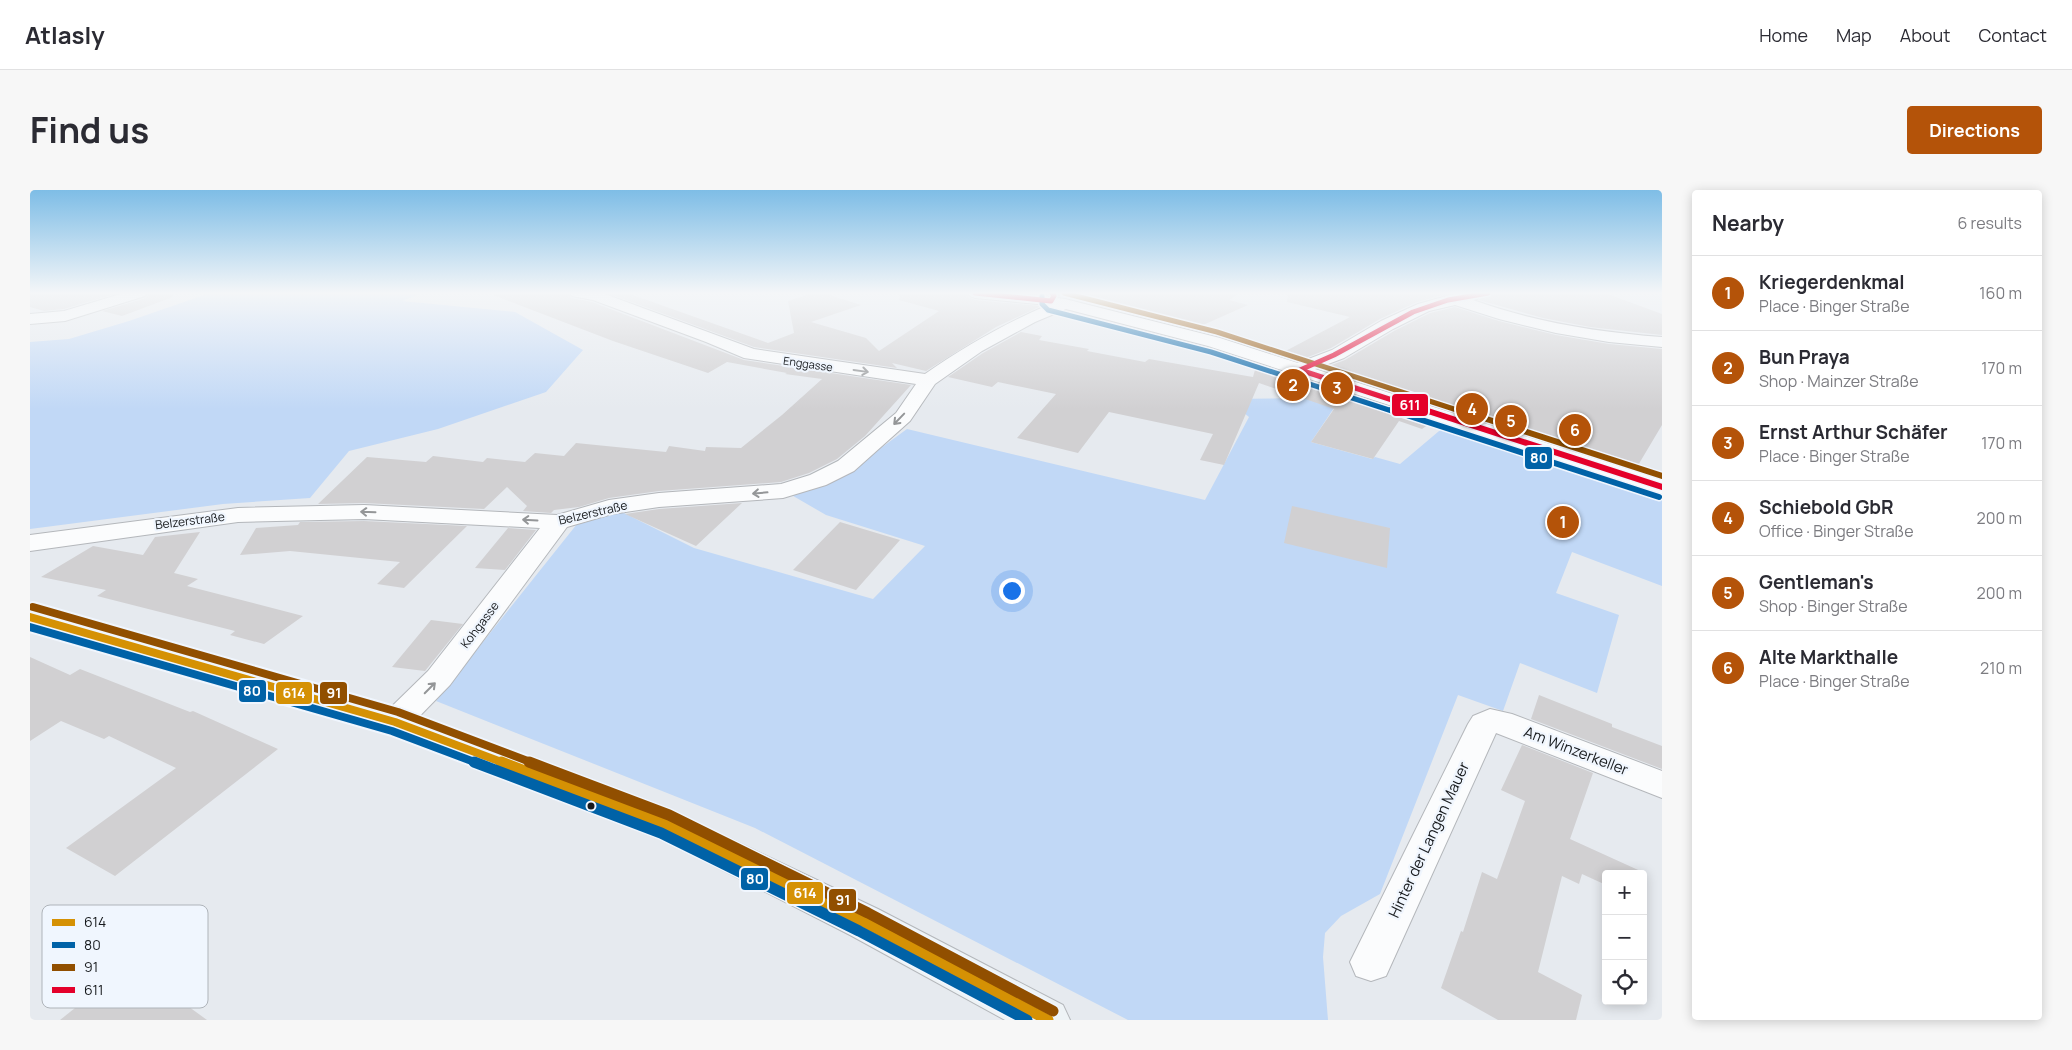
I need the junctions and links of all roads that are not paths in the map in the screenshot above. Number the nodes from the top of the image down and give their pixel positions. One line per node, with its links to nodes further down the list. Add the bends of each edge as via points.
1 (695, 332): 8 (street, Enggasse, one-way to 8, via 750,354)
2 (1005, 332): 8 (street, Belzerstraße, via 976,347)
3 (1176, 332): 7 (street)
4 (1376, 332): 7 (street, via 1338,354)
5 (1573, 332): 6 (street, via 1622,340)
6 (1662, 342)
7 (1300, 370): 9 (street)
8 (928, 380): 10 (street, Belzerstraße, one-way to 10, via 903,417 856,459 818,480 782,491 609,507)
9 (1662, 487)
10 (558, 522): 11 (street, Belzerstraße, one-way to 11, via 364,512 238,515); 14 (street, Kohgasse, one-way to 10, via 439,678)
11 (30, 543)
12 (30, 616): 14 (main road)
13 (1490, 720): 15 (street, Am Winzerkeller); 16 (street, Hinter der Langen Mauer, via 1484,724)
14 (395, 722): 17 (main road, via 665,824 864,922)
15 (1662, 784)
16 (1371, 962)
17 (1048, 1020)

